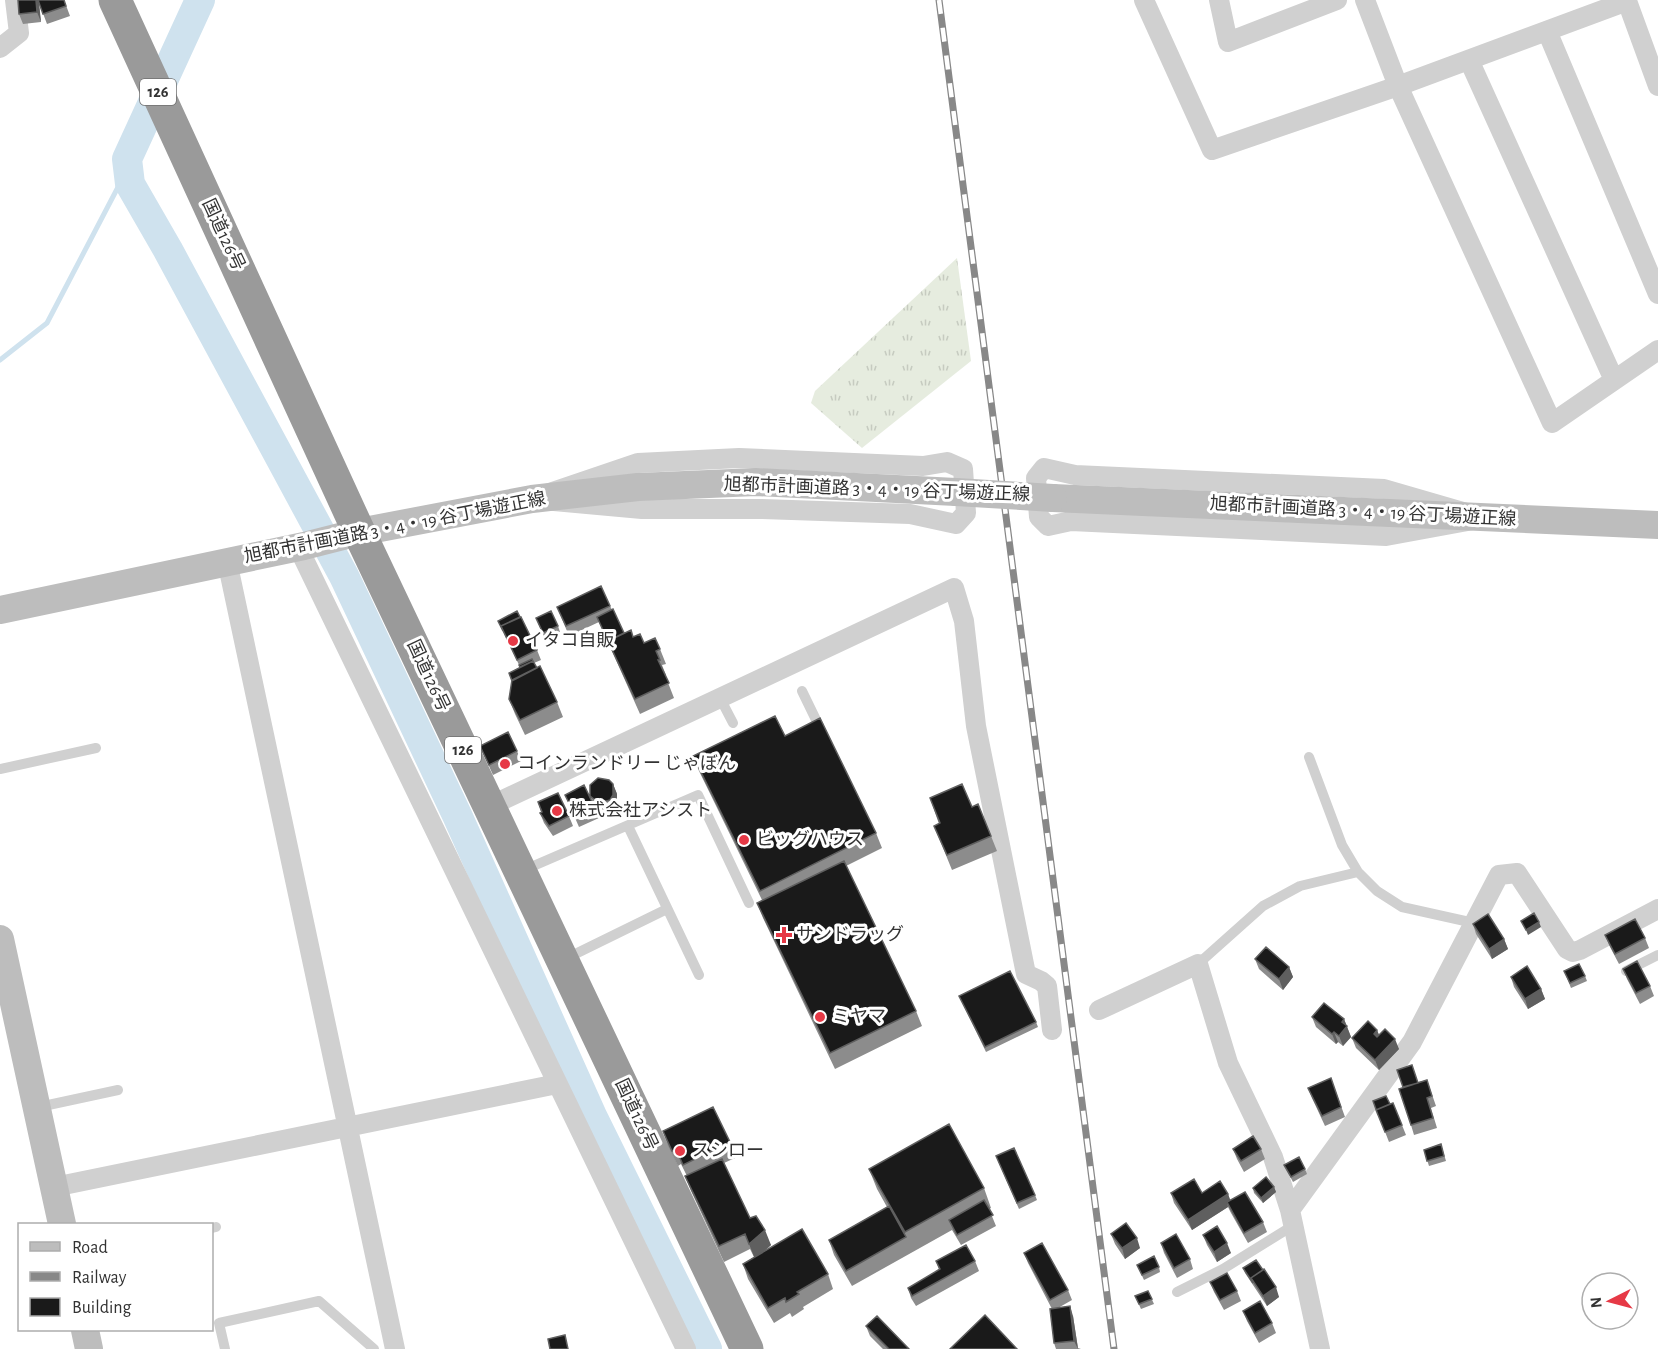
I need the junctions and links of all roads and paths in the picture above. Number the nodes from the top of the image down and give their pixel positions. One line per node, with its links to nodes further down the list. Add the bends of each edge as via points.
1 (15, 0): 8 (street, via 19,33)
2 (115, 0): 18 (highway, 国道126号 / 126, via 183,149)
3 (1144, 0): 10 (street, via 1212,150)
4 (1219, 0): 5 (street, via 1228,42)
5 (1337, 0)
6 (1365, 0): 10 (street)
7 (1547, 31): 9 (street); 11 (street, via 1628,1); 12 (street)
8 (0, 48)
9 (1469, 60): 10 (street); 14 (street)
10 (1398, 86): 14 (street, via 1552,423)
11 (1658, 86)
12 (1658, 294)
13 (1658, 350): 14 (street)
14 (1614, 380)
15 (532, 499): 15 (street, via 638,463 739,458 911,466 947,462 963,470 966,513 956,524 910,514 761,508 642,509); 16 (street, 旭都市計画道路 3・4・19 谷丁場遊正線, bridge, via 638,487 756,482); 18 (street, 旭都市計画道路 3・4・19 谷丁場遊正線)
16 (1484, 518): 16 (street, via 1386,536 1071,521 1048,526 1039,517 1036,478 1044,468 1075,475 1384,489); 17 (street, 旭都市計画道路 3・4・19 谷丁場遊正線)
17 (1658, 525)
18 (346, 535): 19 (street, 旭都市計画道路 3・4・19 谷丁場遊正線); 29 (highway, 国道126号 / 126)
19 (301, 546): 20 (street, 旭都市計画道路 3・4・19 谷丁場遊正線); 45 (street)
20 (226, 561): 21 (street, 旭都市計画道路 3・4・19 谷丁場遊正線); 48 (street)
21 (0, 610)
22 (802, 691): 25 (lane)
23 (720, 698): 24 (lane); 29 (street); 44 (street, via 954,588 964,621 976,726 1026,974 1047,986)
24 (733, 723)
25 (819, 726)
26 (96, 748): 28 (lane)
27 (1309, 758): 32 (lane, via 1342,845)
28 (0, 769)
29 (490, 806): 31 (highway, 国道126号 / 126)
30 (628, 826): 31 (lane); 33 (lane, via 698,795); 34 (lane)
31 (521, 872): 39 (highway, 国道126号 / 126)
32 (1358, 872): 36 (lane, via 1377,891 1402,907); 40 (lane, via 1300,886 1263,906)
33 (749, 903)
34 (667, 909): 39 (lane); 42 (lane)
35 (1658, 909): 36 (street, via 1573,952 1566,949 1517,873 1508,873 1499,875)
36 (1474, 923): 50 (street, via 1412,1042)
37 (0, 939): 47 (street)
38 (1658, 955): 41 (lane)
39 (563, 960): 59 (highway, 国道126号 / 126, via 646,1126)
40 (1198, 964): 43 (street); 50 (street, via 1228,1063 1273,1158)
41 (1626, 971)
42 (699, 975)
43 (1099, 1010)
44 (1052, 1030)
45 (557, 1084): 48 (street); 58 (street)
46 (118, 1089): 47 (lane)
47 (37, 1108): 49 (street)
48 (348, 1127): 49 (street); 57 (street)
49 (54, 1187): 51 (street)
50 (1292, 1217): 52 (lane, via 1223,1269); 60 (street)
51 (62, 1223)
52 (1177, 1292)
53 (85, 1331): 54 (street)
54 (89, 1349)
55 (225, 1349): 56 (lane, via 219,1323 319,1301)
56 (374, 1349)
57 (395, 1349)
58 (686, 1349)
59 (747, 1349)
60 (1320, 1349)

